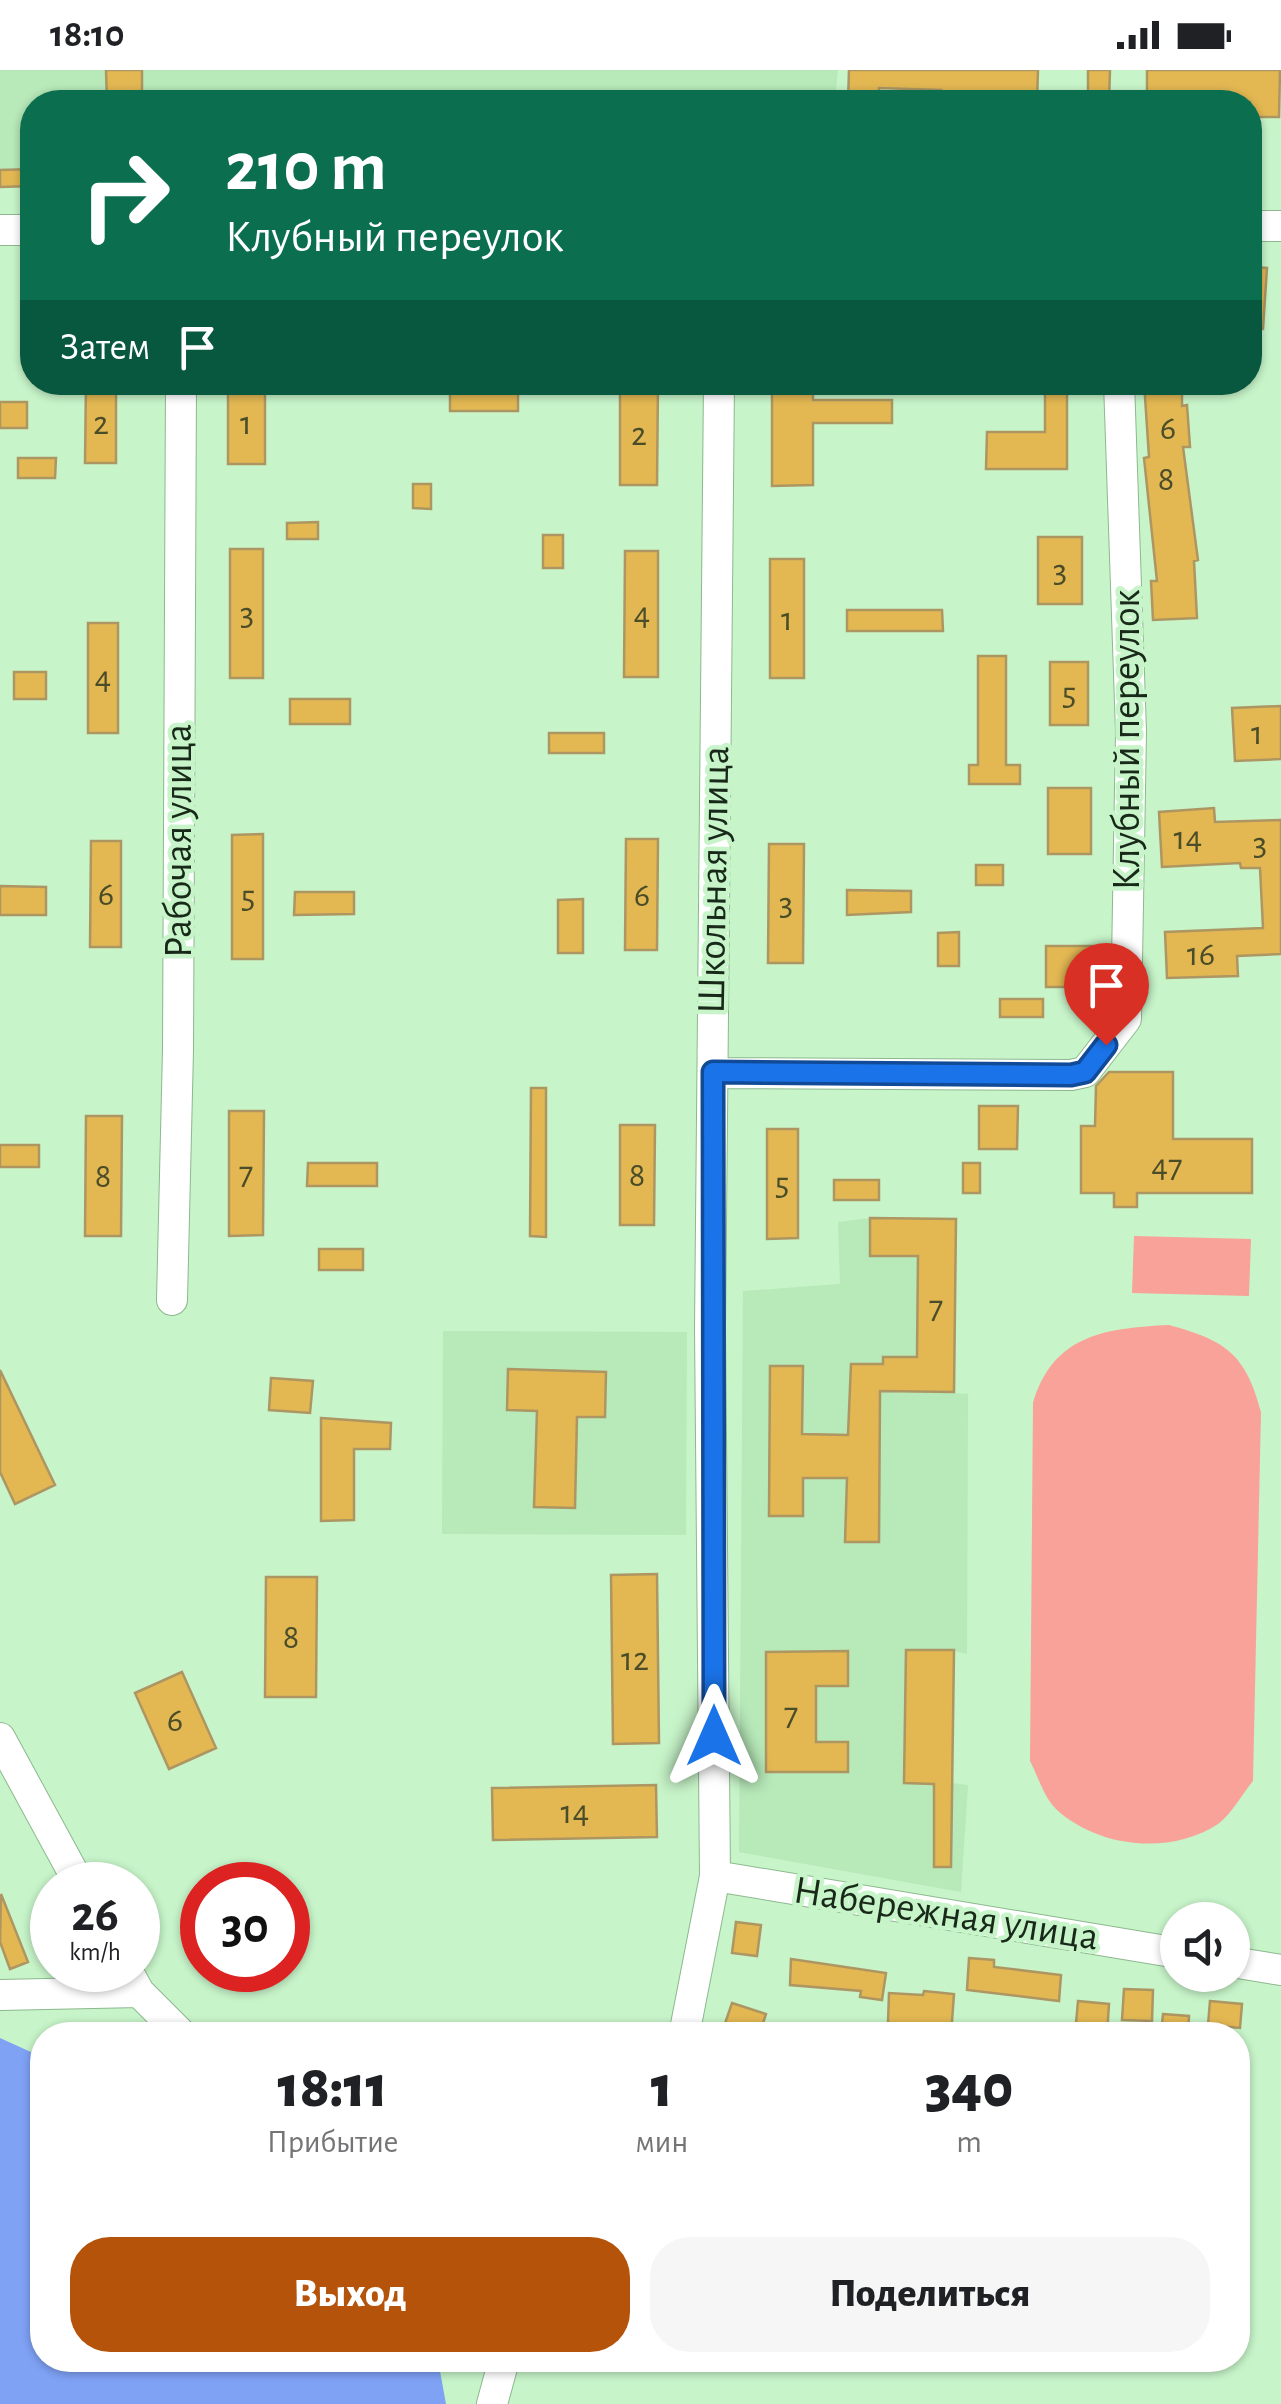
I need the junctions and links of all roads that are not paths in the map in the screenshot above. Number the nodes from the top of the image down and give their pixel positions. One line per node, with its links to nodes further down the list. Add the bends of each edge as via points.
1 (181, 395): 5 (street, Рабочая улица)
2 (719, 395): 4 (street, Школьная улица)
3 (1119, 395): 4 (street, Клубный переулок, via 1131,732 1126,1019 1085,1072 1071,1075)
4 (713, 1072): 8 (street, Школьная улица)
5 (172, 1300)
6 (0, 1738): 7 (street)
7 (67, 1862)
8 (715, 1876): 9 (street, Набережная улица); 16 (street, Школьная улица)
9 (1160, 1949)
10 (1250, 1965): 11 (street)
11 (1281, 1970)
12 (30, 1992): 14 (street)
13 (143, 1992): 15 (street)
14 (0, 1995)
15 (170, 2022)
16 (687, 2022)
17 (501, 2372): 18 (street)
18 (492, 2404)

